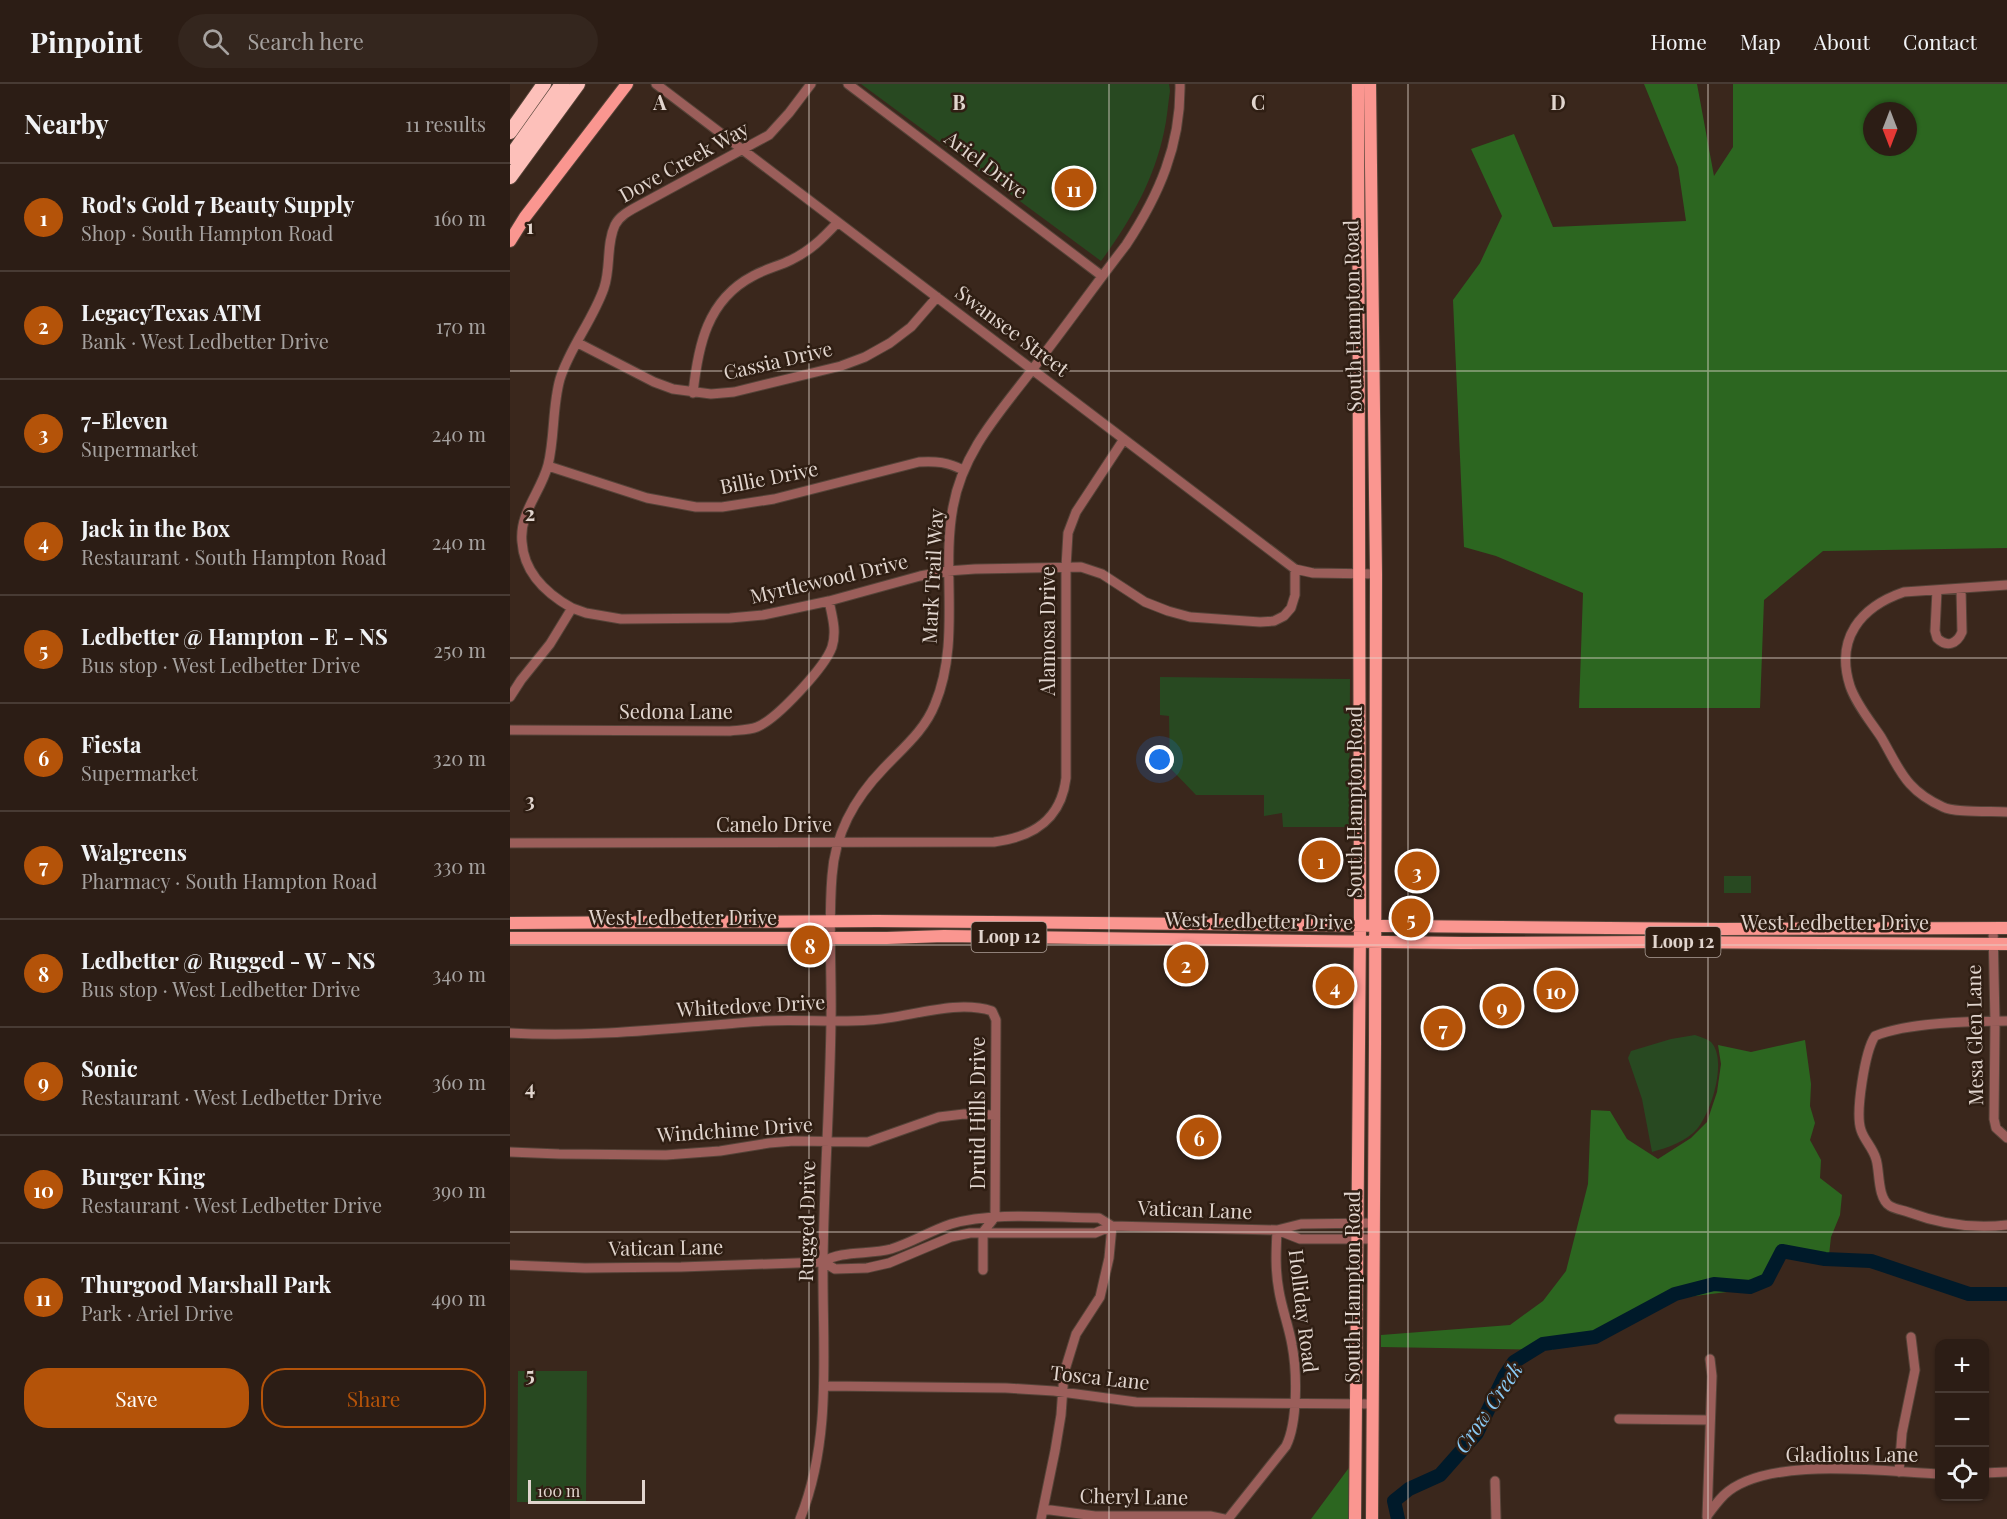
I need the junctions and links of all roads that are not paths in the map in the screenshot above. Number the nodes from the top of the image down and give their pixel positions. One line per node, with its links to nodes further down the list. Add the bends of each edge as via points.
1 (544, 84): 11 (highway)
2 (562, 84): 14 (highway)
3 (578, 84): 15 (highway)
4 (627, 84): 17 (main road)
5 (656, 84): 13 (street, Swansee Street)
6 (810, 84): 13 (street, Dove Creek Way, via 769,135)
7 (848, 84): 18 (street, Ariel Drive)
8 (1180, 84): 18 (street, Mark Trail Way, via 1179,114 1165,174 1145,217)
9 (1358, 84): 12 (main road, South Hampton Road)
10 (1370, 84): 12 (main road, South Hampton Road)
11 (510, 132)
12 (1364, 134): 24 (main road, South Hampton Road); 25 (main road, South Hampton Road)
13 (742, 150): 16 (street, Swansee Street); 20 (street, Dove Creek Way, via 616,222 604,287)
14 (510, 157)
15 (510, 177)
16 (837, 223): 19 (street, Swansee Street); 22 (street, via 806,252 754,275 727,297 705,331 697,356)
17 (510, 241)
18 (1102, 276): 21 (street, Mark Trail Way)
19 (937, 297): 21 (street, Swansee Street); 22 (street, Cassia Drive, via 891,344 865,357 734,392)
20 (578, 343): 22 (street, Cassia Drive, via 654,382); 26 (street, Dove Creek Way, via 565,364 557,390)
21 (1033, 369): 23 (street, Swansee Street); 27 (street, Mark Trail Way, via 986,430)
22 (693, 393)
23 (1124, 438): 28 (street, Alamosa Drive, via 1076,512 1068,533); 29 (street, Swansee Street)
24 (1359, 460): 25 (main road); 31 (main road, South Hampton Road)
25 (1374, 461): 32 (main road, South Hampton Road)
26 (548, 466): 27 (street, Billie Drive, via 647,498 713,507 774,499 919,462 936,461); 37 (street, Dove Creek Way, via 523,522 522,545 539,584)
27 (963, 470): 30 (street, Mark Trail Way, via 950,525)
28 (1066, 567): 29 (street, Myrtlewood Drive, via 1093,570 1168,612 1260,622 1274,621 1291,608); 30 (street, Myrtlewood Drive); 43 (street, Alamosa Drive, via 1066,778 1059,802)
29 (1295, 570): 31 (street)
30 (947, 571): 36 (street, Myrtlewood Drive); 45 (street, Mark Trail Way, via 947,660 934,707 912,739 859,796)
31 (1359, 574): 32 (street); 38 (main road, South Hampton Road)
32 (1376, 574): 39 (main road, South Hampton Road)
33 (2007, 585): 34 (street)
34 (1961, 589): 35 (street); 35 (street, via 1962,632 1954,644 1937,638)
35 (1937, 590): 42 (street, via 1904,592 1878,603 1860,618 1846,655 1851,689 1917,790 1947,809)
36 (829, 601): 37 (street, Myrtlewood Drive, via 730,618 621,619); 41 (street, Sedona Lane, via 834,635 827,658 774,717 755,728)
37 (572, 608): 40 (street)
38 (1359, 691): 39 (main road); 50 (main road, South Hampton Road)
39 (1374, 694): 52 (main road, South Hampton Road)
40 (510, 697)
41 (510, 730)
42 (2007, 812)
43 (1037, 830): 45 (street, Canelo Drive, via 994,842)
44 (510, 843): 45 (street, Canelo Drive)
45 (837, 843): 46 (street, Mark Trail Way, via 831,881)
46 (831, 921): 48 (main road, West Ledbetter Drive / Loop 12); 49 (main road, West Ledbetter Drive / Loop 12); 59 (street, Rugged Drive)
47 (510, 923): 48 (main road, West Ledbetter Drive / Loop 12)
48 (593, 923): 57 (main road)
49 (1232, 924): 50 (main road, West Ledbetter Drive / Loop 12); 60 (main road)
50 (1360, 926): 52 (main road, West Ledbetter Drive / Loop 12); 63 (main road, South Hampton Road)
51 (1538, 926): 52 (main road, West Ledbetter Drive / Loop 12); 56 (main road, West Ledbetter Drive / Loop 12); 66 (main road)
52 (1375, 927): 64 (main road, South Hampton Road)
53 (1993, 927): 54 (main road, West Ledbetter Drive / Loop 12); 55 (main road, West Ledbetter Drive / Loop 12); 65 (street, Mesa Glen Lane)
54 (1782, 928): 56 (main road, West Ledbetter Drive / Loop 12); 62 (main road, via 1743,934)
55 (2007, 928)
56 (1704, 929): 61 (main road, via 1687,939)
57 (593, 937): 58 (main road, West Ledbetter Drive / Loop 12); 59 (main road, West Ledbetter Drive / Loop 12)
58 (510, 938)
59 (831, 938): 60 (main road, West Ledbetter Drive / Loop 12); 69 (street, Rugged Drive)
60 (1229, 941): 63 (main road, West Ledbetter Drive / Loop 12)
61 (1651, 942): 62 (main road, West Ledbetter Drive / Loop 12); 66 (main road, West Ledbetter Drive / Loop 12)
62 (1740, 942): 65 (main road, West Ledbetter Drive / Loop 12)
63 (1360, 943): 64 (main road, West Ledbetter Drive / Loop 12); 77 (main road, South Hampton Road)
64 (1375, 943): 66 (main road, West Ledbetter Drive / Loop 12); 78 (main road, South Hampton Road)
65 (1992, 943): 67 (main road, West Ledbetter Drive / Loop 12); 70 (street, Mesa Glen Lane)
66 (1538, 944)
67 (2007, 944)
68 (992, 1011): 69 (street, Whitedove Drive, via 955,1008 869,1020); 73 (street, Druid Hills Drive, via 996,1020)
69 (831, 1020): 72 (street, Whitedove Drive, via 586,1034); 75 (street, Rugged Drive)
70 (1995, 1021): 71 (street); 74 (street, Mesa Glen Lane, via 1994,1119 1996,1128); 82 (street, via 1917,1027 1875,1036 1862,1083 1859,1116 1860,1128 1876,1158 1882,1194 1890,1206 1948,1224)
71 (2007, 1021)
72 (510, 1033)
73 (995, 1115): 75 (street, Windchime Drive, via 939,1117 868,1142); 79 (street, Druid Hills Drive)
74 (2007, 1138)
75 (827, 1141): 76 (street, Windchime Drive, via 777,1142 666,1155); 88 (street, Rugged Drive)
76 (510, 1152)
77 (1358, 1161): 78 (main road); 80 (main road, South Hampton Road)
78 (1374, 1161): 81 (main road, South Hampton Road)
79 (995, 1217): 83 (street, Vatican Lane, via 1099,1218); 85 (street); 88 (street, Vatican Lane, via 950,1224 892,1249 833,1255)
80 (1358, 1223): 81 (street, Vatican Lane); 84 (street, Vatican Lane, via 1301,1224); 86 (main road, South Hampton Road)
81 (1373, 1223): 87 (main road, South Hampton Road)
82 (2007, 1225)
83 (1112, 1226): 84 (street, Vatican Lane); 85 (street, Vatican Lane, via 1095,1233); 94 (street, via 1100,1298 1071,1348)
84 (1277, 1230): 86 (street, Vatican Lane, via 1300,1239); 95 (street, Holliday Road, via 1276,1274 1292,1345)
85 (983, 1232): 88 (street, Vatican Lane, via 951,1237 867,1268 835,1269); 90 (street)
86 (1357, 1239): 87 (street, Vatican Lane); 96 (main road, South Hampton Road)
87 (1373, 1239): 97 (main road, South Hampton Road)
88 (823, 1262): 89 (street, Vatican Lane, via 585,1268); 93 (street, Rugged Drive)
89 (510, 1265)
90 (983, 1270)
91 (1911, 1337): 100 (street, via 1915,1370 1902,1433)
92 (1710, 1359): 99 (street)
93 (824, 1386): 94 (street, Tosca Lane, via 973,1386); 108 (street, Rugged Drive, via 816,1473)
94 (1062, 1392): 95 (street, Tosca Lane, via 1136,1402); 106 (street)
95 (1295, 1404): 96 (street, Tosca Lane); 110 (street, Holliday Road, via 1286,1446)
96 (1356, 1404): 97 (street, Tosca Lane); 111 (main road, South Hampton Road)
97 (1372, 1404): 112 (main road, South Hampton Road)
98 (1620, 1419): 99 (street)
99 (1709, 1420): 107 (street)
100 (1899, 1472): 103 (street, Gladiolus Lane); 107 (street, Gladiolus Lane, via 1800,1469 1763,1475 1725,1494)
101 (2007, 1472): 102 (street); 104 (street)
102 (1989, 1473)
103 (1935, 1474)
104 (2007, 1478)
105 (1495, 1481): 113 (street)
106 (1043, 1509): 109 (street); 110 (street, Cheryl Lane, via 1087,1515)
107 (1707, 1518)
108 (800, 1519)
109 (1041, 1519)
110 (1226, 1519)
111 (1355, 1519)
112 (1372, 1519)
113 (1496, 1519)

